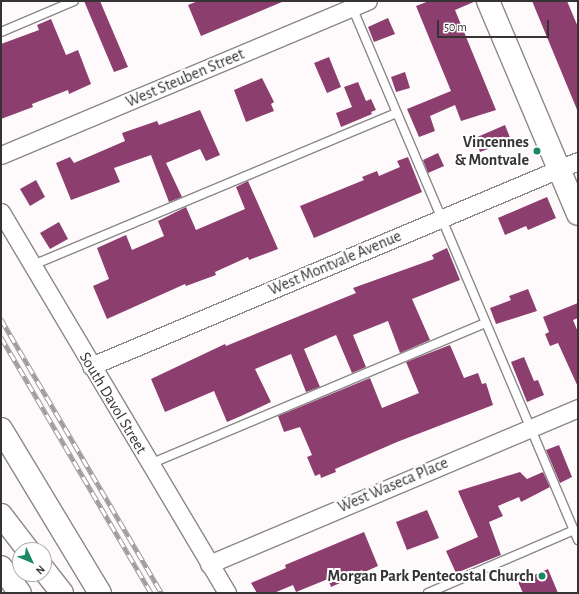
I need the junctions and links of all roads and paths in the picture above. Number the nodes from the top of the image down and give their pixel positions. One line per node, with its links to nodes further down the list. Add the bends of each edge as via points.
1 (74, 1): 5 (lane)
2 (368, 1): 4 (street, West Steuben Street)
3 (488, 1): 8 (main road)
4 (350, 4): 6 (lane); 7 (street, West Steuben Street)
5 (1, 32)
6 (397, 113): 11 (lane); 12 (lane)
7 (1, 155)
8 (568, 165): 10 (main road); 11 (street, West Montvale Avenue)
9 (1, 212): 12 (street, South Davol Street)
10 (578, 214)
11 (441, 218): 13 (lane); 14 (street, West Montvale Avenue)
12 (33, 265): 14 (street, South Davol Street)
13 (485, 323): 16 (lane); 18 (lane)
14 (92, 366): 18 (street, South Davol Street)
15 (578, 408): 16 (street, West Waseca Place)
16 (529, 428): 20 (lane); 23 (street, West Waseca Place)
17 (1, 429): 28 (main road)
18 (150, 464): 23 (street, South Davol Street)
19 (1, 515): 22 (main road)
20 (574, 530): 21 (lane); 30 (lane)
21 (578, 540)
22 (22, 542)
23 (209, 564): 29 (street, South Davol Street)
24 (1, 567): 26 (main road)
25 (52, 580): 27 (main road)
26 (20, 593)
27 (62, 593)
28 (100, 593)
29 (227, 593)
30 (428, 593)

